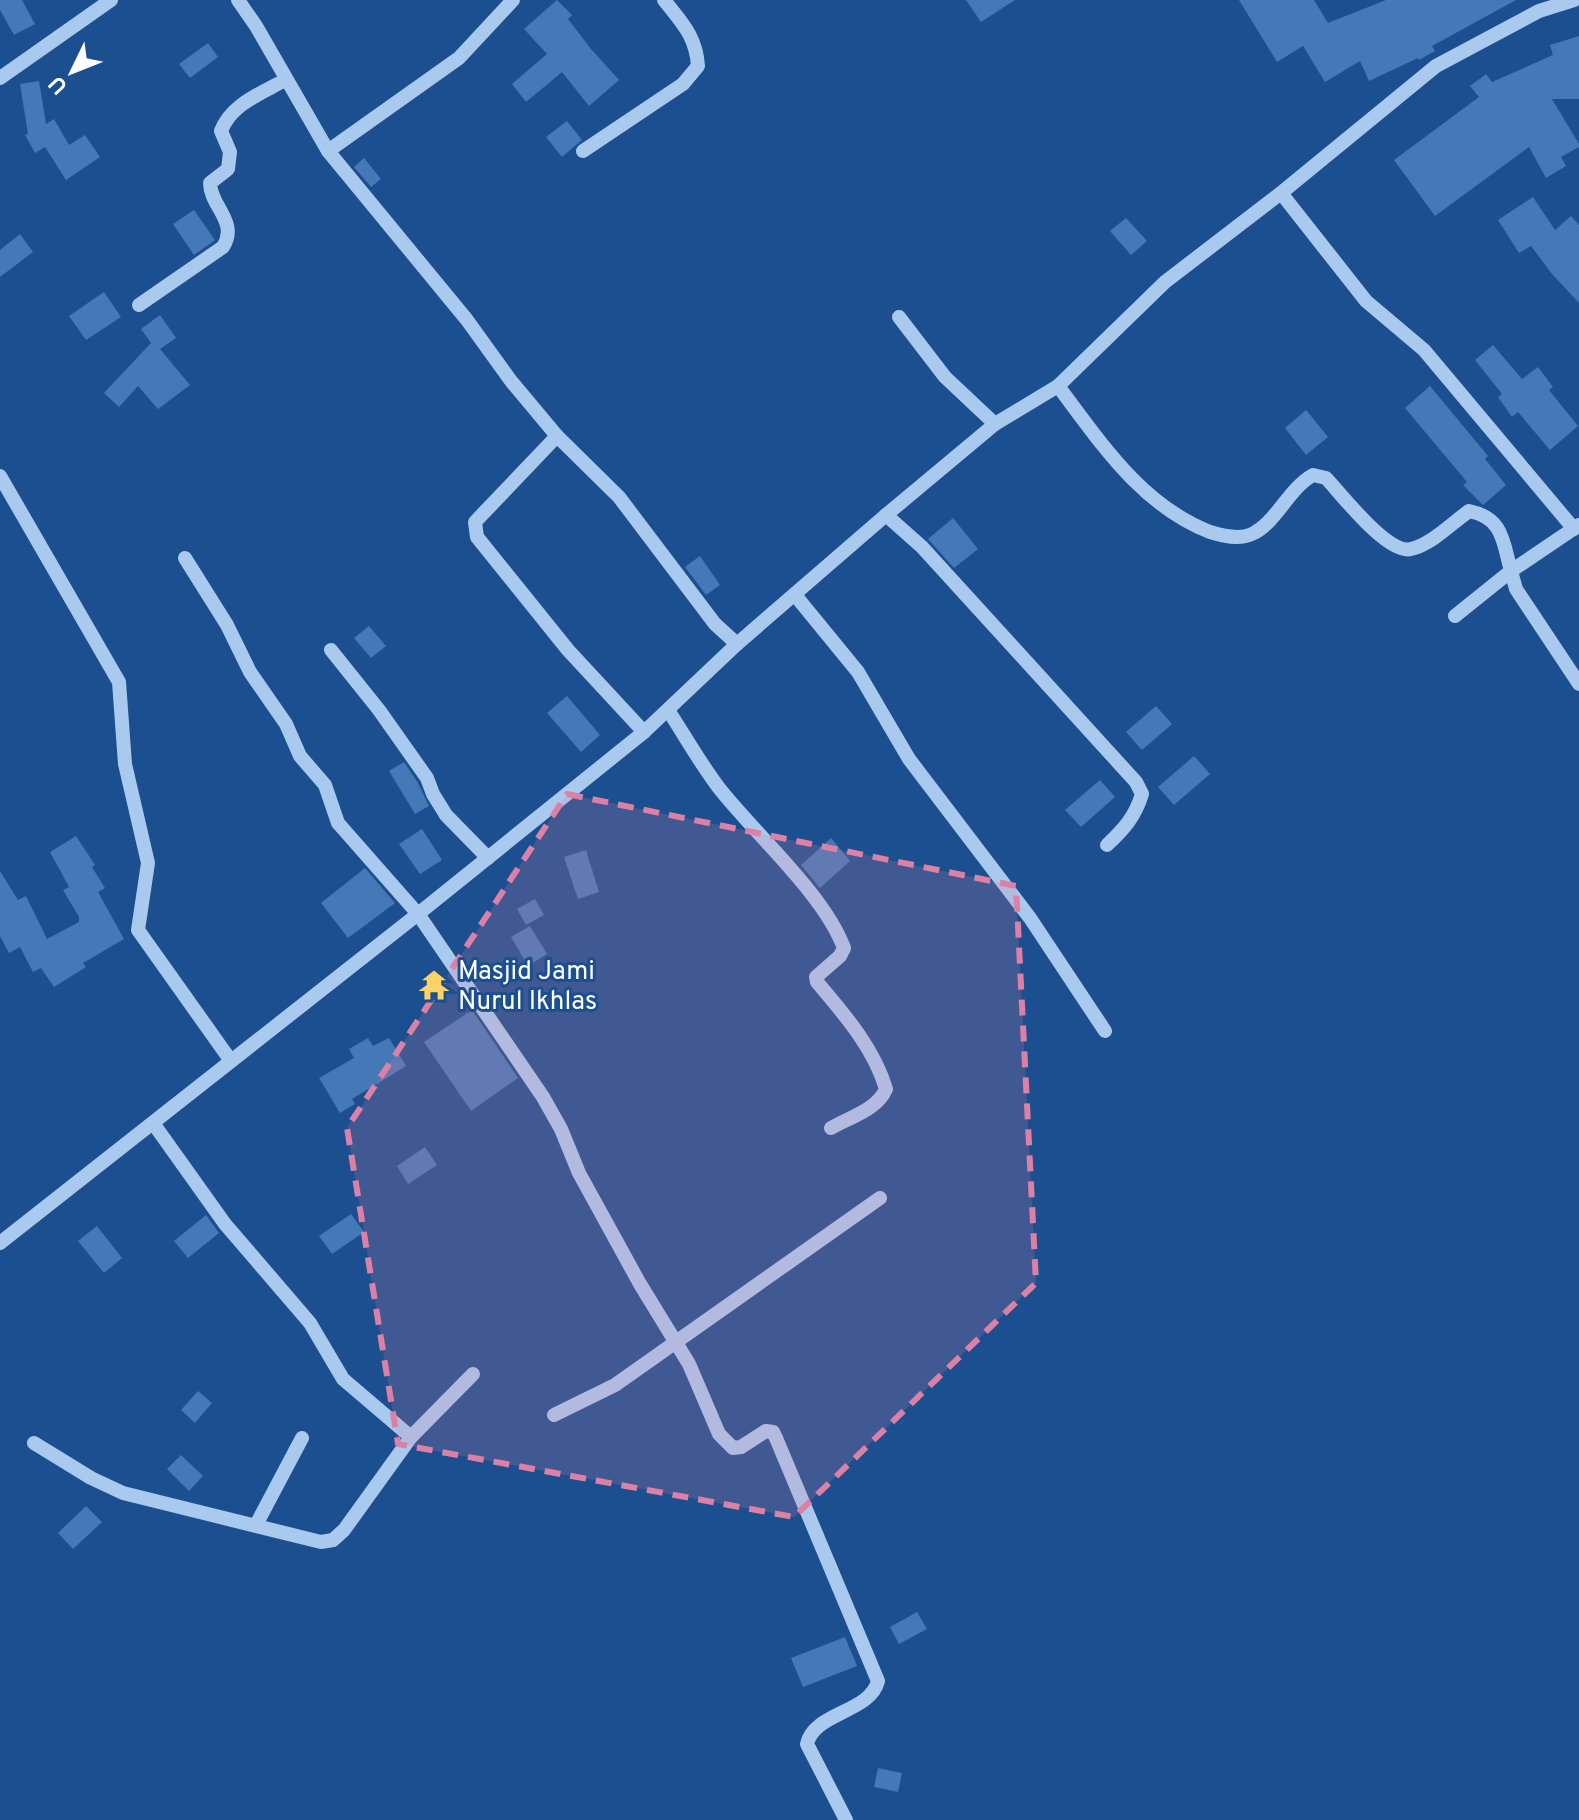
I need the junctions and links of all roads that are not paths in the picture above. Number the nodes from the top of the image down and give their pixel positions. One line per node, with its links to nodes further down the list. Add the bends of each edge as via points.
1 (111, 0): 6 (street)
2 (238, 0): 7 (street)
3 (513, 0): 8 (street, via 459,58)
4 (664, 0): 9 (street, via 697,47 698,66 683,84)
5 (1571, 0): 10 (street, via 1539,11 1436,66)
6 (0, 78)
7 (285, 80): 8 (street); 11 (street, via 227,116 221,131 230,152 228,169 210,183 210,195 228,225 223,247)
8 (328, 151): 15 (street)
9 (583, 151)
10 (1281, 193): 13 (street, via 1165,282); 18 (street, via 1366,301 1424,350)
11 (139, 305)
12 (899, 317): 14 (street, via 945,377)
13 (1058, 386): 14 (street); 20 (street, via 1139,487 1196,526 1226,537 1251,534 1299,482 1318,474 1391,545 1407,551 1469,511 1482,513 1498,526)
14 (995, 424): 17 (street)
15 (557, 436): 23 (street, via 619,497 715,624); 27 (street, via 475,522 474,530 568,650)
16 (0, 476): 32 (street, via 119,682 125,764 148,863 138,930)
17 (886, 515): 21 (street); 28 (street, via 922,547 1136,782 1142,794 1138,808 1129,825)
18 (1576, 527): 20 (street)
19 (185, 558): 30 (street, via 300,756 325,785 338,823)
20 (1511, 571): 22 (street); 25 (street, via 1516,589)
21 (795, 595): 23 (street); 31 (street, via 858,672 909,759 1030,918)
22 (1455, 616)
23 (737, 644): 26 (street)
24 (331, 650): 29 (street, via 427,778 446,815)
25 (1579, 684)
26 (668, 710): 27 (street); 34 (street, via 718,787 839,935 844,948 817,982 850,1021 886,1089 874,1105)
27 (644, 732): 29 (street)
28 (1107, 845)
29 (488, 858): 30 (street)
30 (418, 914): 32 (street); 37 (street, via 543,1097 579,1173)
31 (1105, 1031)
32 (231, 1061): 33 (street)
33 (153, 1123): 36 (street); 40 (street, via 225,1224 310,1323 343,1379)
34 (831, 1128)
35 (880, 1198): 37 (street)
36 (0, 1243)
37 (677, 1342): 39 (street, via 615,1385); 44 (street, via 725,1443 741,1447 773,1432 877,1677 874,1692 812,1731 807,1744)
38 (473, 1374): 40 (street)
39 (554, 1415)
40 (411, 1437): 43 (street, via 333,1540 321,1542)
41 (302, 1438): 43 (street)
42 (34, 1443): 43 (street, via 123,1493)
43 (256, 1525)
44 (846, 1820)

